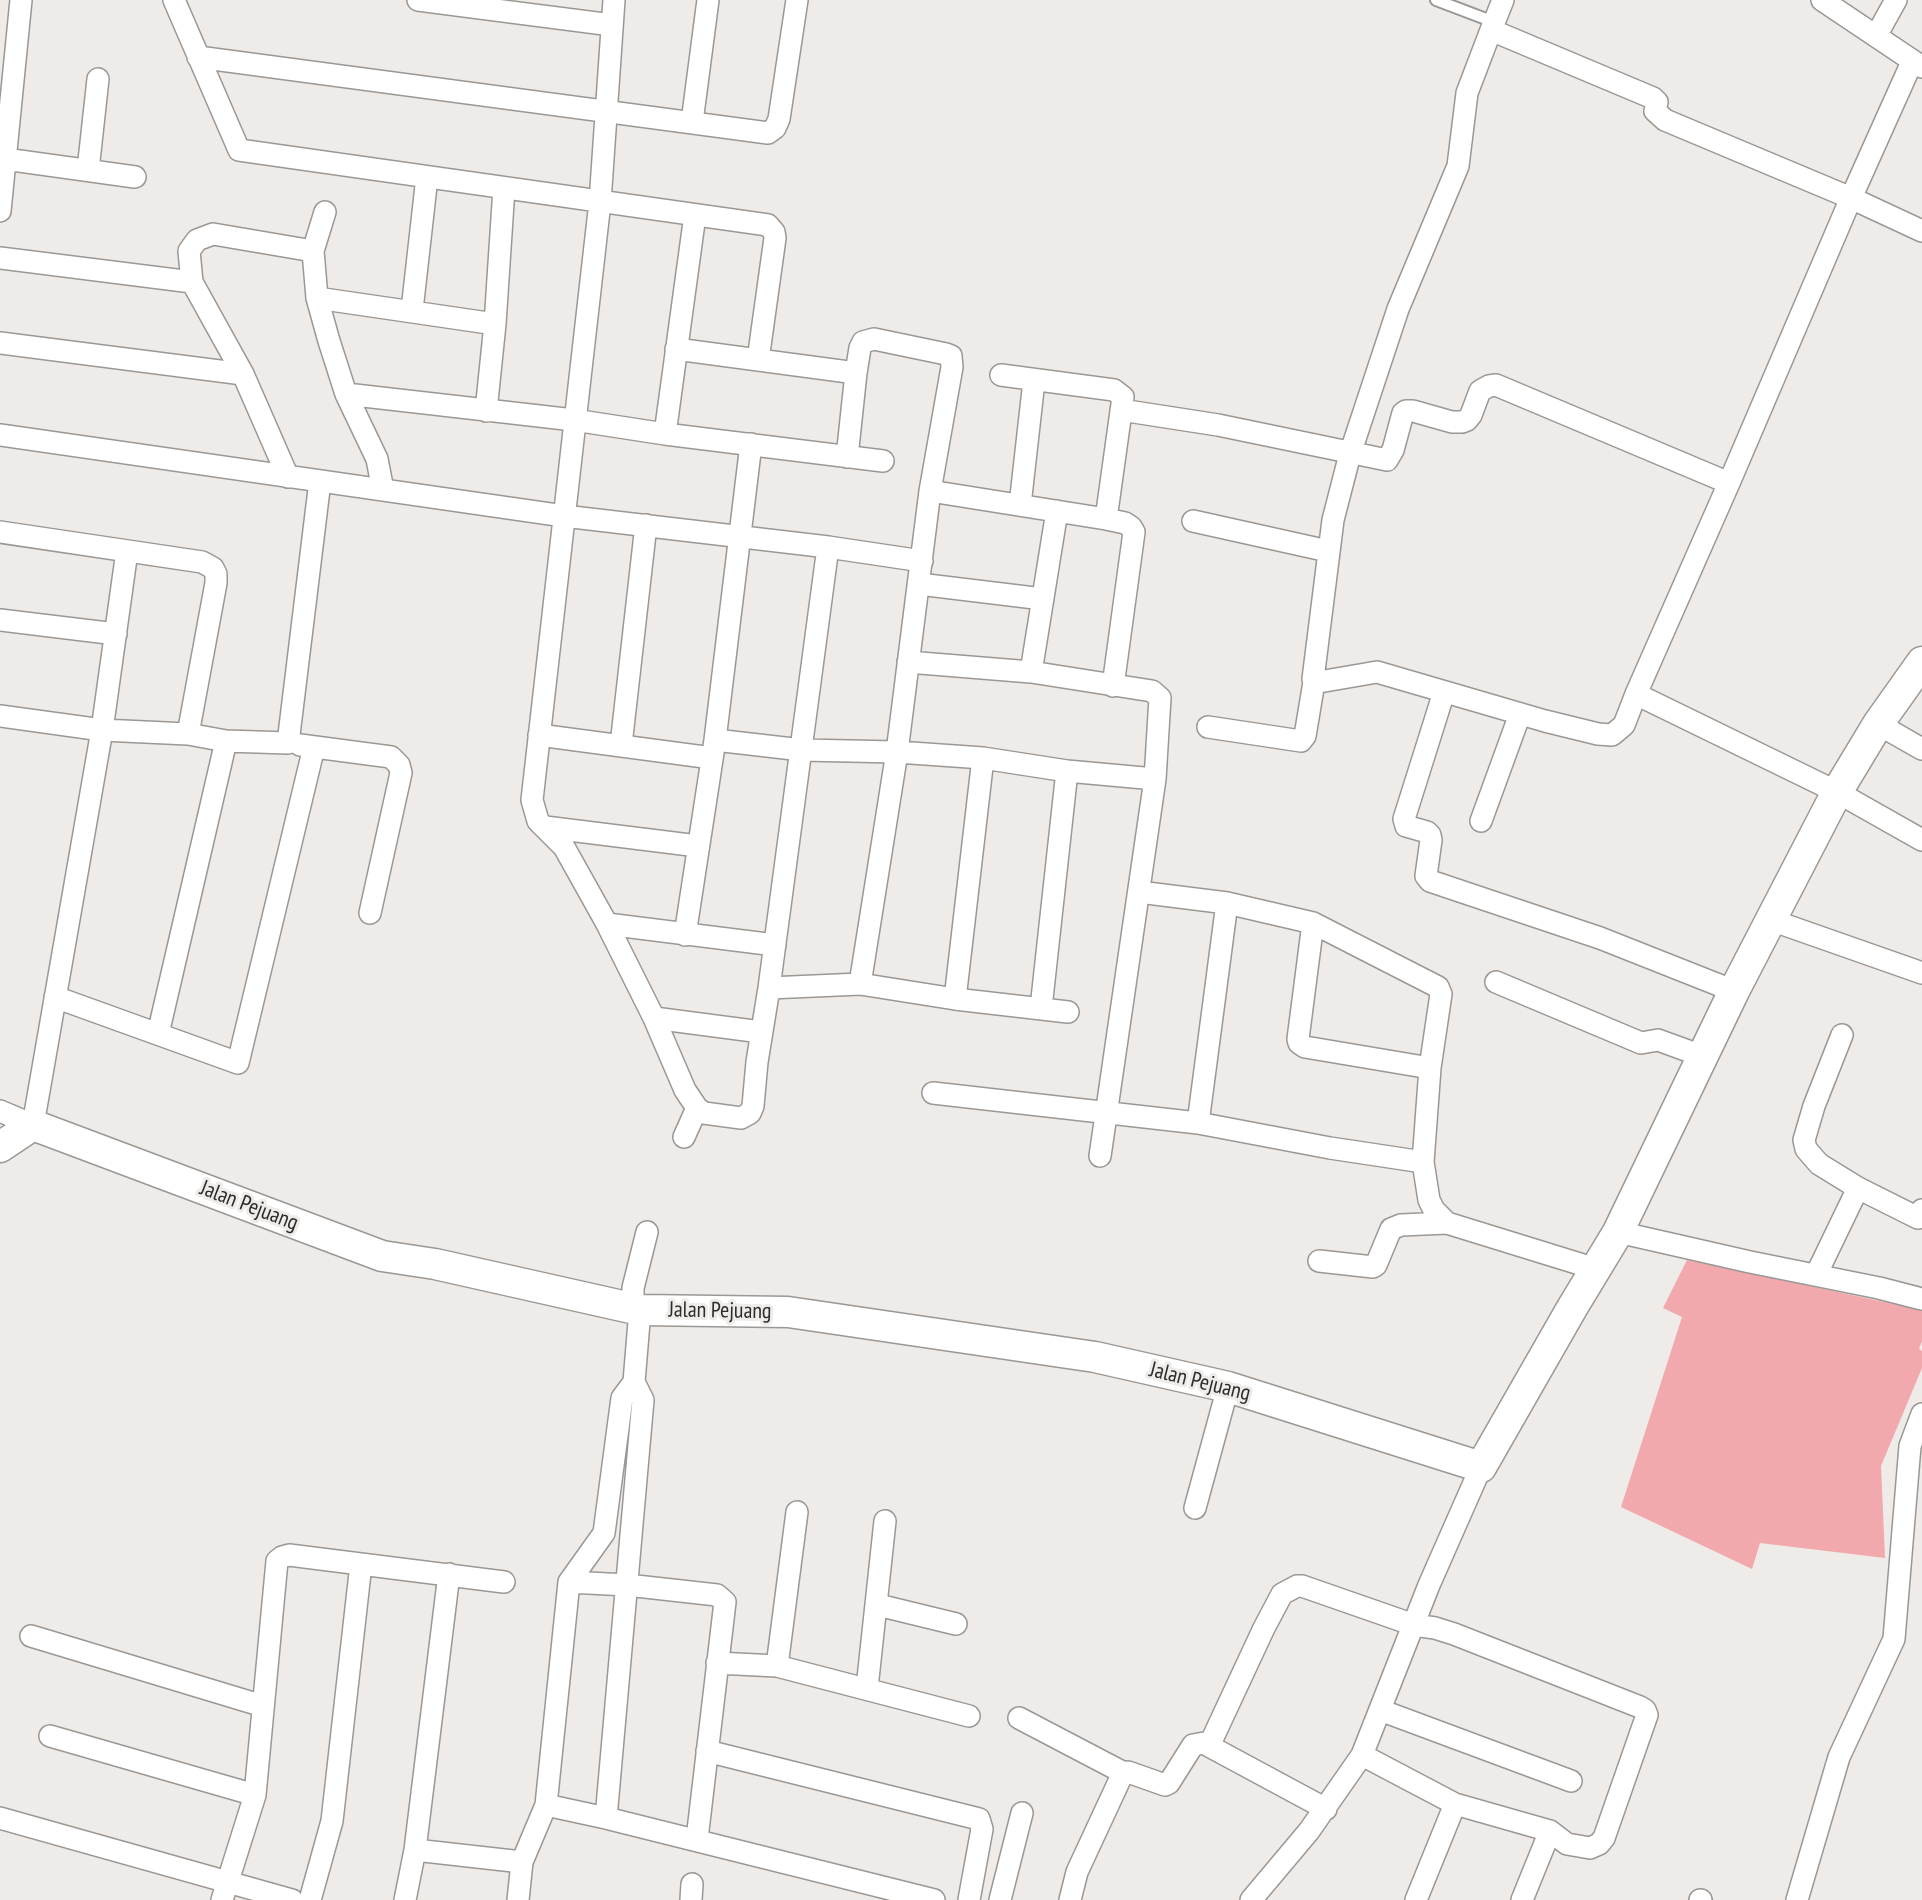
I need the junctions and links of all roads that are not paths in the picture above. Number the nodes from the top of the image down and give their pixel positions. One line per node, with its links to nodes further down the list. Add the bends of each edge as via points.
1 (21, 0): 19 (street)
2 (174, 0): 14 (street)
3 (418, 0): 11 (street)
4 (614, 0): 11 (street)
5 (708, 0): 18 (street)
6 (797, 0): 18 (street, via 775,128 768,133)
7 (1436, 0): 12 (lane)
8 (1503, 0): 12 (street)
9 (1822, 0): 13 (street)
10 (1896, 0): 13 (street)
11 (612, 25): 17 (street)
12 (1492, 26): 24 (street, via 1653,98 1655,111 1665,120); 50 (street, via 1467,93 1458,166 1398,309)
13 (1876, 36): 15 (street)
14 (198, 57): 17 (street); 22 (street, via 239,150)
15 (1917, 64): 24 (street)
16 (98, 78): 20 (street)
17 (606, 110): 18 (street); 25 (street)
18 (692, 122)
19 (5, 159): 20 (street); 26 (street)
20 (88, 170): 21 (street)
21 (135, 177)
22 (427, 177): 23 (street); 34 (street)
23 (504, 188): 25 (street); 35 (street)
24 (1851, 198): 29 (street); 55 (street)
25 (600, 202): 28 (street); 46 (street)
26 (0, 211)
27 (325, 212): 30 (street)
28 (695, 215): 37 (street); 38 (street, via 768,225 774,232)
29 (1922, 231)
30 (313, 251): 32 (street, via 213,234 197,240 189,251); 33 (street)
31 (0, 258): 32 (street)
32 (192, 282): 40 (street)
33 (317, 298): 34 (street); 43 (street)
34 (412, 310): 35 (street)
35 (495, 324): 45 (street)
36 (0, 343): 40 (street)
37 (676, 349): 38 (street); 47 (street)
38 (758, 360): 39 (street)
39 (856, 372): 51 (street); 57 (street, via 860,348 869,339 951,357)
40 (243, 374): 53 (street)
41 (1001, 375): 42 (street)
42 (1034, 381): 44 (street, via 1114,390 1123,397); 58 (street)
43 (346, 394): 45 (street); 56 (street, via 377,459)
44 (1121, 410): 50 (street, via 1218,425); 61 (street)
45 (486, 411): 46 (street)
46 (574, 420): 47 (street); 60 (street)
47 (665, 434): 49 (street)
48 (0, 435): 53 (street)
49 (751, 444): 51 (street); 65 (street)
50 (1350, 454): 55 (street, via 1387,460 1403,413 1413,411 1462,422 1471,415 1480,391 1496,385); 68 (street)
51 (847, 457): 52 (street)
52 (883, 461)
53 (288, 477): 54 (street)
54 (320, 481): 56 (street); 89 (street)
55 (1729, 483): 80 (street)
56 (383, 490): 60 (street)
57 (930, 491): 58 (street); 69 (street)
58 (1020, 505): 59 (street)
59 (1057, 511): 61 (street); 71 (street)
60 (564, 516): 63 (street); 87 (street)
61 (1106, 519): 78 (street, via 1125,523 1134,532)
62 (1193, 521): 68 (street)
63 (646, 525): 65 (street); 90 (street)
64 (0, 532): 67 (street)
65 (740, 537): 66 (street); 92 (street)
66 (828, 547): 69 (street); 94 (street)
67 (127, 551): 73 (street); 86 (street, via 202,562 216,574)
68 (1328, 551): 77 (street)
69 (922, 561): 70 (street)
70 (919, 584): 71 (street); 74 (street)
71 (1043, 599): 76 (street)
72 (0, 620): 73 (street)
73 (116, 634): 85 (street)
74 (908, 662): 76 (street); 95 (street)
75 (1920, 669): 83 (street)
76 (1031, 672): 78 (street)
77 (1314, 682): 79 (street, via 1377,672); 84 (street, via 1301,741)
78 (1113, 686): 98 (street, via 1152,691 1160,698)
79 (1444, 692): 81 (street); 116 (street, via 1404,819 1406,826 1430,835 1426,876 1430,881 1600,938)
80 (1636, 694): 81 (street, via 1624,725 1612,735); 99 (street)
81 (1520, 714): 100 (street)
82 (0, 716): 85 (street)
83 (1878, 724): 93 (street); 99 (street)
84 (1208, 726)
85 (102, 730): 86 (street); 117 (street)
86 (188, 734): 88 (street)
87 (539, 735): 90 (street); 101 (street, via 532,800 535,815)
88 (226, 741): 89 (street); 123 (street)
89 (288, 743): 91 (street)
90 (621, 746): 92 (street)
91 (314, 747): 106 (street, via 391,757 399,765 401,773); 123 (street, via 238,1063)
92 (713, 749): 94 (street); 103 (street)
93 (1922, 749)
94 (802, 750): 95 (street); 111 (street)
95 (897, 753): 96 (street); 114 (street)
96 (983, 758): 97 (street); 118 (street)
97 (1068, 771): 98 (street); 119 (street)
98 (1155, 779): 104 (street)
99 (1837, 792): 102 (street); 107 (street)
100 (1481, 821)
101 (545, 827): 103 (street); 109 (street, via 564,847)
102 (1922, 840)
103 (698, 846): 110 (street)
104 (1139, 892): 105 (street); 130 (street)
105 (1227, 903): 108 (street); 131 (street)
106 (370, 913)
107 (1771, 920): 112 (street); 116 (street)
108 (1313, 923): 126 (street, via 1438,987 1441,994); 126 (street, via 1299,1043)
109 (606, 924): 110 (street); 121 (street)
110 (685, 935): 111 (street)
111 (775, 945): 115 (street)
112 (1922, 973)
113 (1496, 982): 125 (street, via 1641,1042 1658,1041)
114 (860, 984): 115 (street); 118 (street)
115 (769, 988): 122 (street)
116 (1734, 991): 125 (street)
117 (55, 997): 123 (street); 132 (street)
118 (955, 999): 119 (street)
119 (1041, 1008): 120 (street)
120 (1068, 1012)
121 (654, 1018): 122 (street); 128 (street, via 685,1090)
122 (761, 1032): 128 (street, via 750,1113 741,1118 725,1117)
123 (158, 1034)
124 (1842, 1035): 137 (street, via 1814,1106 1804,1145 1819,1164)
125 (1702, 1056): 141 (street)
126 (1430, 1068): 136 (street)
127 (933, 1093): 130 (street)
128 (697, 1108): 133 (street)
129 (0, 1111): 132 (street)
130 (1106, 1114): 131 (street); 135 (street)
131 (1197, 1123): 136 (street)
132 (33, 1125): 134 (street); 146 (street, Jalan Pejuang, via 382,1256 435,1264)
133 (684, 1137)
134 (0, 1147)
135 (1100, 1156)
136 (1423, 1162): 139 (street, via 1429,1200)
137 (1858, 1188): 138 (street, via 1918,1218); 144 (street)
138 (1922, 1210)
139 (1447, 1223): 142 (street, via 1390,1229 1373,1267); 143 (street)
140 (647, 1232): 146 (street, via 633,1288 633,1300)
141 (1618, 1232): 143 (street); 144 (street)
142 (1319, 1261)
143 (1596, 1269): 150 (street)
144 (1815, 1275): 145 (street)
145 (1922, 1299)
146 (640, 1311): 147 (street); 148 (street, Jalan Pejuang, via 788,1312 1095,1357)
147 (634, 1382): 154 (street, via 622,1398); 155 (street, via 643,1400)
148 (1228, 1388): 150 (street, Jalan Pejuang); 151 (street)
149 (1922, 1414): 201 (street, via 1910,1446 1894,1639 1839,1757)
150 (1481, 1467): 163 (street)
151 (1196, 1508)
152 (797, 1512): 166 (street)
153 (885, 1521): 161 (street)
154 (604, 1533): 155 (street); 159 (street)
155 (630, 1535): 160 (street)
156 (361, 1564): 157 (street); 168 (street, via 289,1555 277,1561); 191 (street, via 332,1821)
157 (449, 1574): 158 (street); 187 (street)
158 (504, 1582)
159 (568, 1582): 160 (street); 180 (street)
160 (627, 1585): 165 (street, via 722,1598 726,1608); 184 (street)
161 (878, 1605): 162 (street); 167 (street)
162 (956, 1624)
163 (1414, 1625): 169 (street); 173 (street, via 1302,1586 1287,1590 1264,1628); 185 (street, via 1454,1634 1645,1710 1647,1715 1602,1841 1594,1848 1584,1848 1568,1844)
164 (31, 1636): 168 (street)
165 (717, 1663): 166 (street); 174 (street)
166 (777, 1665): 167 (street)
167 (867, 1688): 170 (street)
168 (263, 1706): 178 (street)
169 (1380, 1710): 175 (street); 177 (street)
170 (969, 1716)
171 (1019, 1718): 176 (street)
172 (50, 1736): 178 (street)
173 (1209, 1746): 176 (street, via 1193,1745 1165,1785); 181 (street)
174 (707, 1751): 186 (street); 195 (street, via 979,1819 982,1829)
175 (1362, 1755): 179 (street); 181 (street)
176 (1124, 1773): 197 (street, via 1077,1872)
177 (1571, 1781)
178 (255, 1795): 189 (street)
179 (1455, 1804): 185 (street); 199 (street)
180 (546, 1805): 184 (street); 188 (street)
181 (1326, 1809): 198 (street)
182 (1022, 1813): 196 (street)
183 (0, 1818): 189 (street)
184 (606, 1818): 186 (street)
185 (1550, 1831): 200 (street)
186 (697, 1839): 194 (street)
187 (415, 1850): 188 (street); 192 (street)
188 (522, 1862): 193 (street)
189 (225, 1891): 190 (street)
190 (292, 1900)
191 (309, 1900)
192 (405, 1900)
193 (518, 1900)
194 (934, 1900)
195 (969, 1900)
196 (1000, 1900)
197 (1070, 1900)
198 (1251, 1900)
199 (1416, 1900)
200 (1522, 1900)
201 (1797, 1900)

